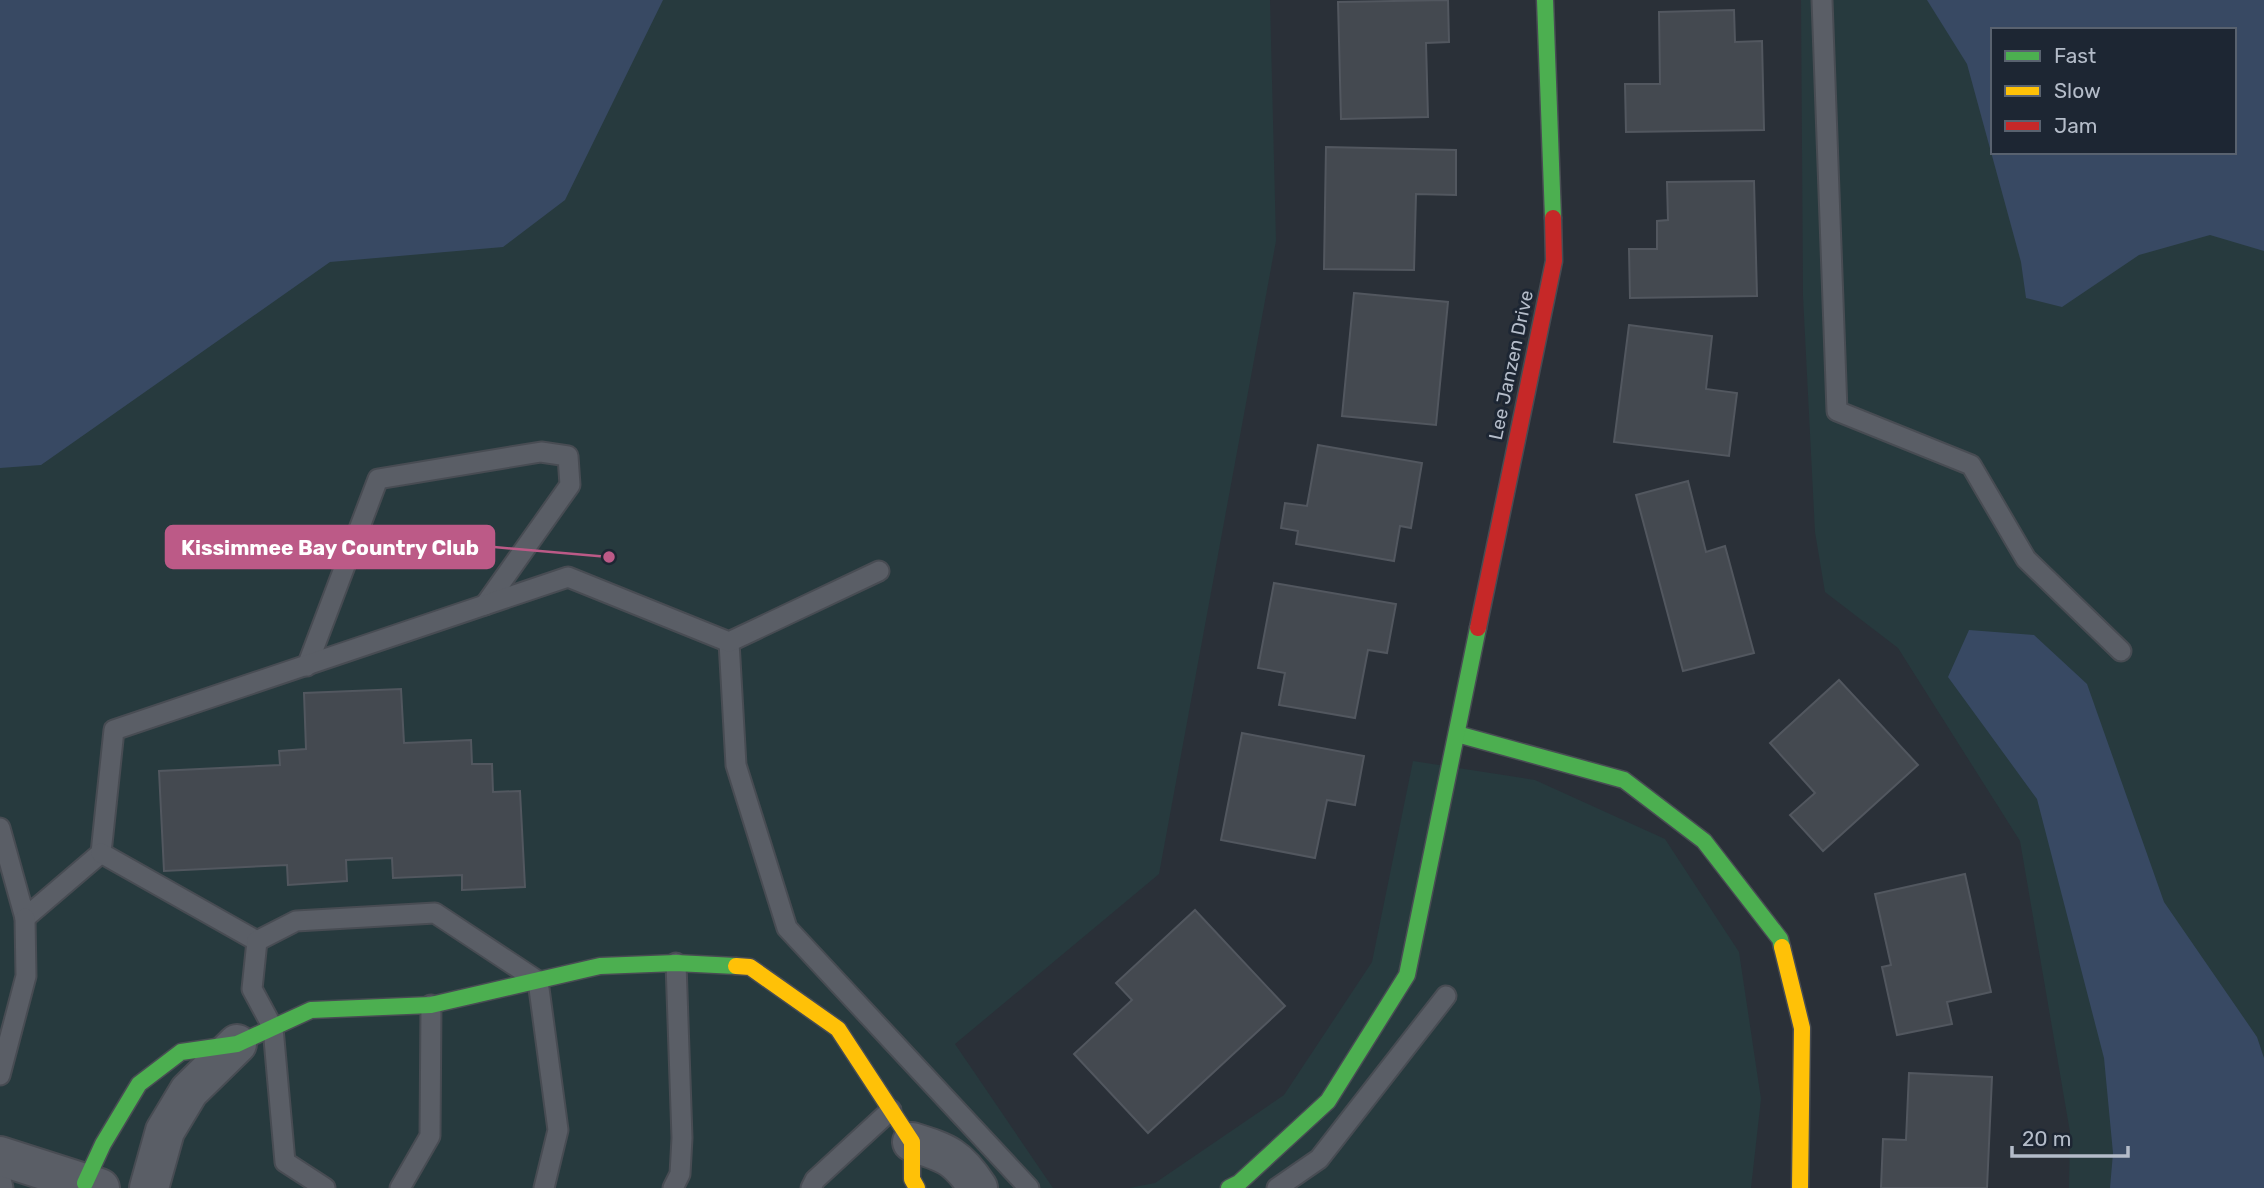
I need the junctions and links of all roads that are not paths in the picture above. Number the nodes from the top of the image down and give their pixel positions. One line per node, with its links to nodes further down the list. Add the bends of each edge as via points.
1 (1545, 0): 8 (street, Lee Janzen Drive, via 1554,261)
2 (1822, 0): 6 (lane, via 1836,411 1970,465 2026,559)
3 (879, 571): 5 (lane)
4 (485, 605): 5 (lane, via 568,577); 7 (lane); 7 (lane, via 570,485 568,456 541,452 378,480)
5 (729, 642): 34 (lane, via 736,765 787,928)
6 (2121, 652)
7 (307, 666): 10 (lane, via 114,730)
8 (1457, 734): 35 (street, Lee Janzen Drive, via 1407,975 1328,1101); 37 (street, via 1624,780 1704,841 1780,939 1802,1028)
9 (0, 828): 11 (lane)
10 (101, 853): 11 (lane); 12 (lane)
11 (25, 918): 19 (lane, via 26,976)
12 (257, 941): 14 (lane, via 296,921 435,913); 17 (lane, via 252,989)
13 (676, 963): 14 (street, via 600,966); 20 (street, via 750,967 838,1029); 30 (lane, via 682,1138 680,1174)
14 (538, 981): 16 (street); 29 (lane, via 558,1130)
15 (1447, 996): 36 (lane, via 1319,1159)
16 (431, 1004): 17 (street, via 311,1010); 28 (lane, via 430,1136)
17 (273, 1028): 18 (street); 27 (lane, via 285,1162)
18 (237, 1045): 24 (street, via 181,1052 139,1084 103,1144); 26 (street, via 188,1091 165,1132)
19 (0, 1075)
20 (891, 1110): 21 (street); 31 (lane)
21 (912, 1142): 32 (street, via 912,1178); 33 (street, via 938,1150 964,1166)
22 (0, 1156): 24 (street)
23 (0, 1175): 25 (lane)
24 (92, 1186)
25 (3, 1188)
26 (149, 1188)
27 (326, 1188)
28 (400, 1188)
29 (544, 1188)
30 (673, 1188)
31 (811, 1188)
32 (917, 1188)
33 (978, 1188)
34 (1029, 1188)
35 (1229, 1188)
36 (1278, 1188)
37 (1800, 1188)

